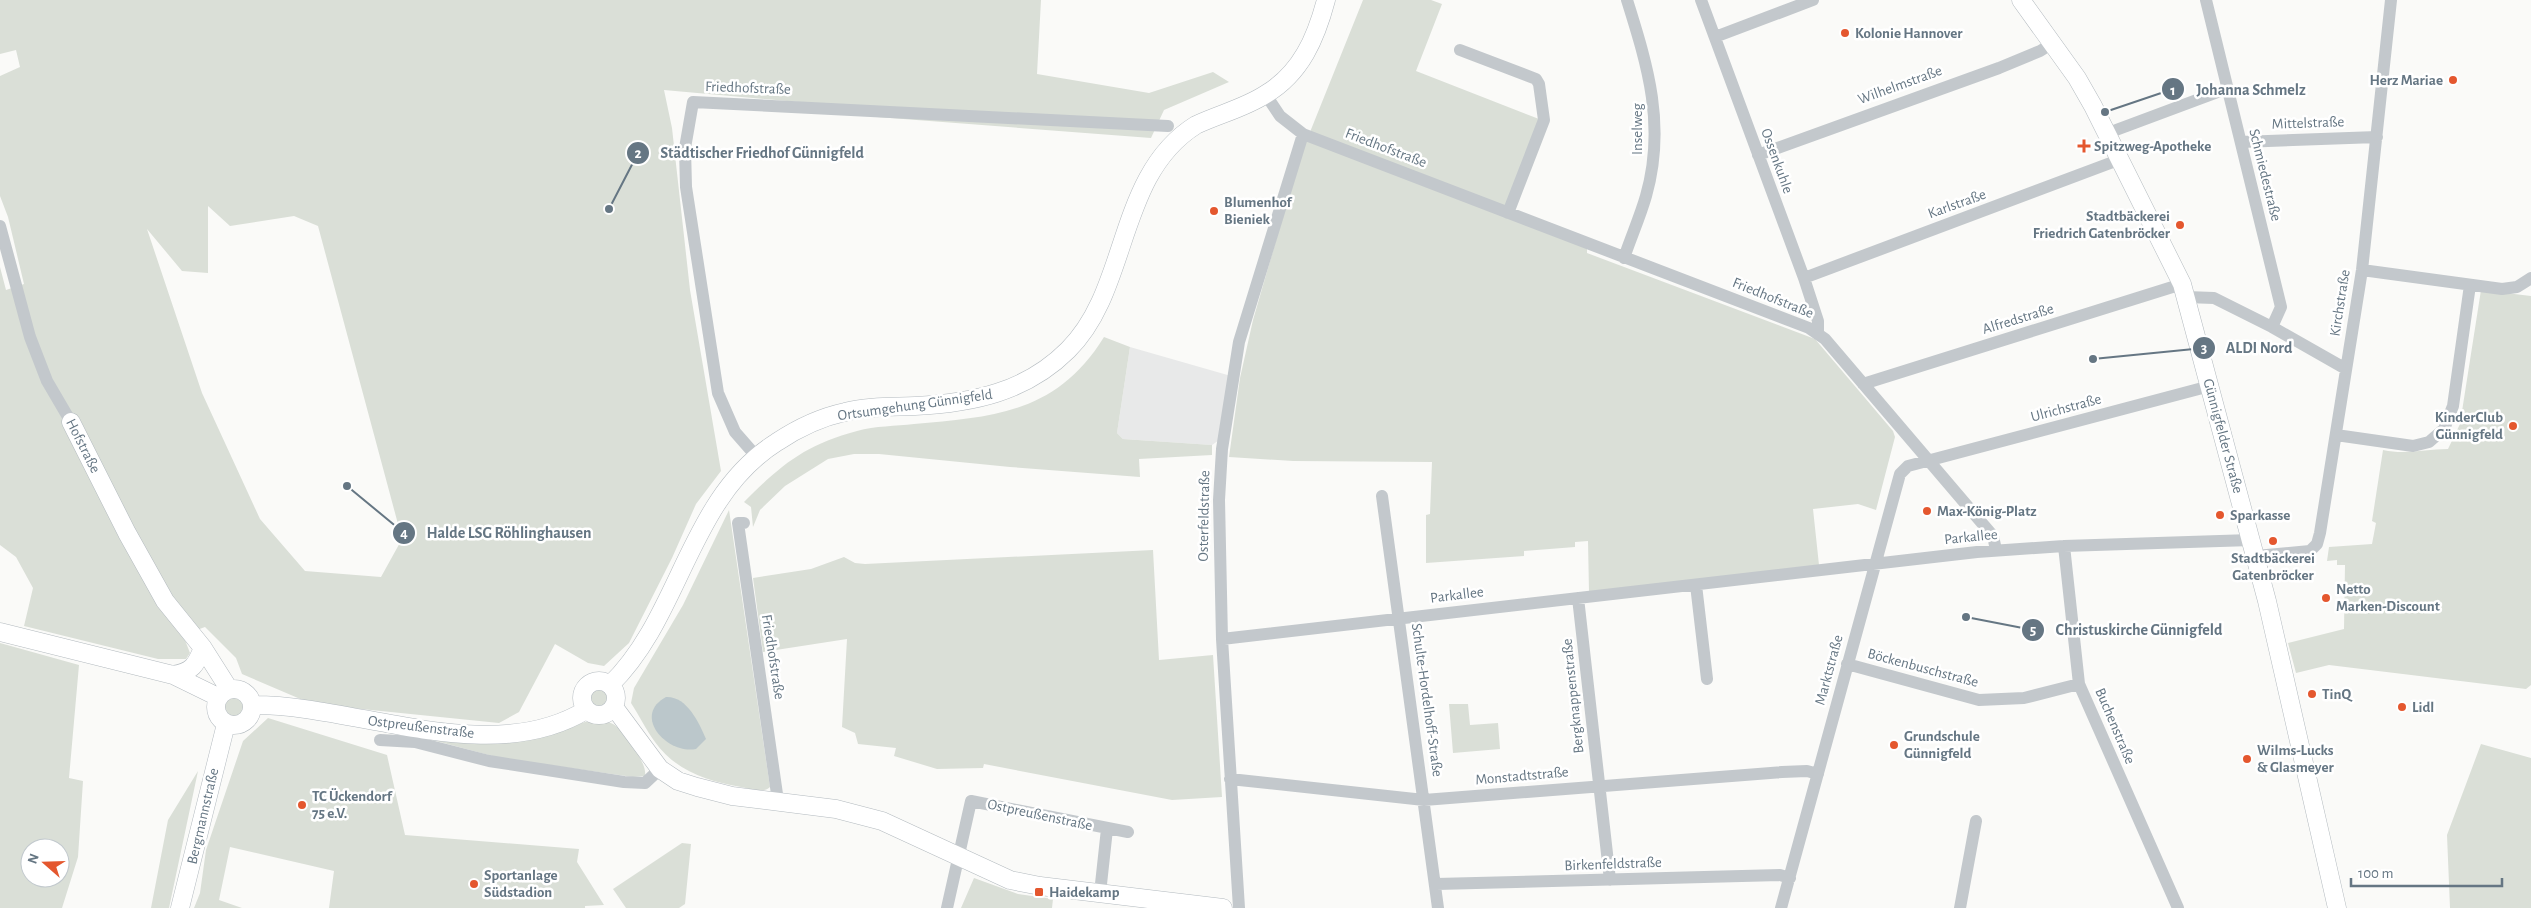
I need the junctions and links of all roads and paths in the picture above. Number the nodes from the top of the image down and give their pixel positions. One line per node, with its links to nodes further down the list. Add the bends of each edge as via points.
1 (1326, 0): 12 (street, Ortsumgehung Günnigfeld, via 1311,47 1281,84)
2 (1627, 0): 22 (street, Inselweg, via 1652,84 1656,126 1646,196)
3 (1701, 0): 8 (street, Ossenkuhle)
4 (1813, 0): 8 (street)
5 (2206, 0): 11 (street, Schmiedestraße)
6 (2391, 0): 16 (street, Kirchstraße)
7 (2027, 2): 9 (street, Günnigfelder Straße)
8 (1714, 37): 18 (street, Ossenkuhle)
9 (2053, 43): 14 (street, Günnigfelder Straße); 18 (street, Wilhelmstraße, via 1999,68)
10 (1460, 50): 20 (street, via 1536,79 1540,84 1544,120)
11 (2226, 89): 14 (street); 17 (street, Schmiedestraße)
12 (1266, 95): 15 (street, Friedhofstraße, via 1280,116); 35 (street, Ortsumgehung Günnigfeld, via 1196,125 1162,155 1140,193 1099,303 1070,349 1051,366 1029,381 982,398 846,411 797,430)
13 (1168, 126): 35 (street, Friedhofstraße, via 694,102 685,148 686,187 718,393 735,432)
14 (2108, 133): 19 (street, Günnigfelder Straße)
15 (1303, 134): 20 (street, Friedhofstraße); 47 (street, Osterfeldstraße, via 1242,333 1232,383 1222,450 1219,500)
16 (2377, 137): 17 (street, Mittelstraße); 23 (street, Kirchstraße)
17 (2240, 142): 28 (street, Schmiedestraße, via 2281,307)
18 (1758, 155): 24 (street, Ossenkuhle)
19 (2121, 159): 24 (street, Karlstraße); 27 (street, Günnigfelder Straße)
20 (1508, 213): 22 (street, Friedhofstraße)
21 (0, 226): 33 (street, Hofstraße, via 30,337)
22 (1624, 258): 29 (street, Friedhofstraße)
23 (2362, 270): 26 (street); 30 (street, Kirchstraße)
24 (1804, 278): 29 (street, Ossenkuhle, via 1818,320)
25 (2531, 278): 26 (street, via 2517,287 2502,290)
26 (2470, 285): 34 (street, via 2453,406 2444,429 2429,442 2413,446)
27 (2184, 291): 28 (street, Alfredstraße, via 2214,298); 31 (street, Alfredstraße); 32 (street, Günnigfelder Straße)
28 (2272, 327): 30 (street, Alfredstraße)
29 (1818, 334): 31 (street, Friedhofstraße)
30 (2346, 369): 34 (street, Kirchstraße)
31 (1863, 384): 36 (street, Friedhofstraße)
32 (2210, 386): 36 (street, Ulrichstraße); 40 (street, Günnigfelder Straße)
33 (71, 422): 48 (street, Hofstraße, via 165,601)
34 (2336, 435): 40 (street, Kirchstraße, via 2317,544 2310,552)
35 (756, 456): 53 (street, Ortsumgehung Günnigfeld, via 736,475 716,504 639,649)
36 (1931, 461): 41 (street, Friedhofstraße, via 1994,536); 42 (street, Marktstraße, via 1908,466 1900,474)
37 (1382, 496): 45 (street, Schulte-Hordelhoff-Straße)
38 (744, 523): 65 (street, Friedhofstraße, via 738,523)
39 (2064, 546): 40 (street, Parkallee); 41 (street, Parkallee); 52 (street, Buchenstraße)
40 (2253, 548): 82 (street, Günnigfelder Straße)
41 (1996, 550): 42 (street, Parkallee)
42 (1875, 564): 43 (street, Parkallee); 49 (street, Marktstraße)
43 (1696, 585): 44 (street, Parkallee); 51 (street)
44 (1578, 598): 45 (street, Parkallee); 63 (street, Bergknappenstraße)
45 (1399, 619): 47 (street, Parkallee); 64 (street, Schulte-Hordelhoff-Straße)
46 (0, 632): 50 (street)
47 (1222, 640): 62 (street, Osterfeldstraße)
48 (203, 648): 50 (street, via 193,667 186,673); 54 (street, Hofstraße)
49 (1847, 664): 52 (street, Böckenbuschstraße, via 1979,700 2024,698); 61 (street, Marktstraße)
50 (173, 675): 54 (street)
51 (1707, 679)
52 (2079, 684): 81 (street, Buchenstraße)
53 (610, 685): 56 (street, via 616,698); 57 (street, via 599,681 588,685 582,694)
54 (224, 693): 55 (street, via 241,690); 58 (street, via 216,709)
55 (252, 705): 57 (street, Ostpreußenstraße, via 282,705 434,730 500,734 538,729); 58 (street, via 247,720 237,725)
56 (614, 708): 57 (street, via 600,716); 60 (street)
57 (586, 710)
58 (226, 724): 74 (street, Bergmannstraße)
59 (380, 740): 60 (street, Ostpreußenstraße, via 415,742 509,765 632,783 645,783)
60 (660, 769): 65 (street, via 678,781 713,792)
61 (1818, 774): 63 (street, Monstadtstraße, via 1782,772); 70 (street, Marktstraße)
62 (1230, 779): 64 (street, Monstadtstraße); 77 (street, Osterfeldstraße)
63 (1599, 786): 64 (street, Monstadtstraße); 71 (street, Bergknappenstraße)
64 (1424, 800): 72 (street, Schulte-Hordelhoff-Straße)
65 (778, 801): 69 (street, via 836,809 882,821)
66 (1976, 821): 80 (street)
67 (1107, 829): 68 (street, Ostpreußenstraße); 69 (street, Ostpreußenstraße, via 971,801); 73 (street, Ostpreußenstraße)
68 (1128, 832)
69 (958, 856): 73 (street, via 1010,880); 75 (street)
70 (1790, 878): 71 (street, Birkenfeldstraße, via 1780,875); 79 (street, Marktstraße)
71 (1610, 880): 72 (street, Birkenfeldstraße)
72 (1436, 884): 78 (street, Schulte-Hordelhoff-Straße)
73 (1100, 893): 76 (street)
74 (180, 908)
75 (947, 908)
76 (1223, 908)
77 (1239, 908)
78 (1438, 908)
79 (1781, 908)
80 (1960, 908)
81 (2178, 908)
82 (2337, 908)

